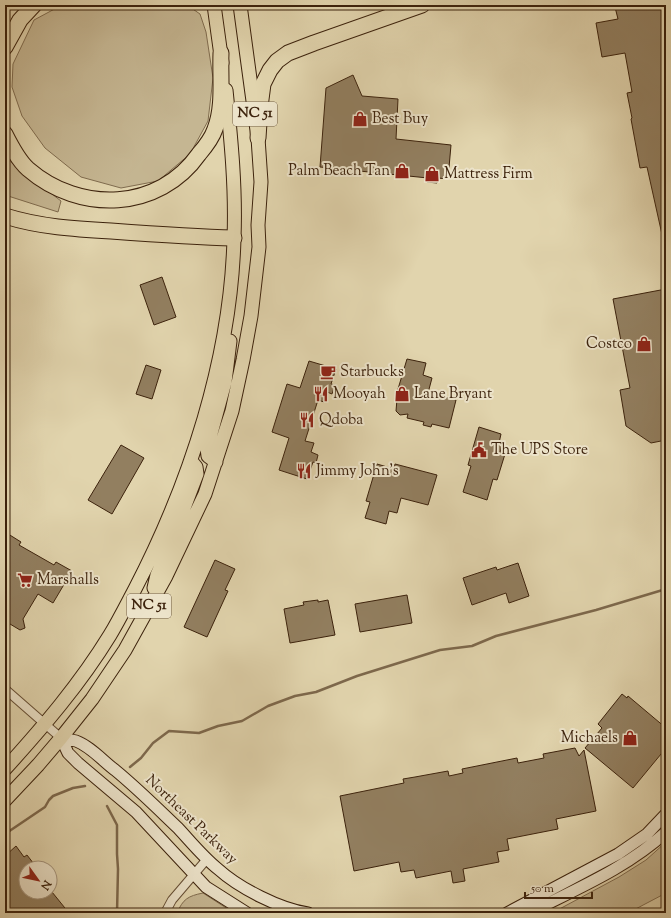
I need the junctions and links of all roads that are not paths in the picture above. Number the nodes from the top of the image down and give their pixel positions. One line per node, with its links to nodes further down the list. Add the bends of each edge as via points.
1 (34, 5): 5 (highway, via 20,20)
2 (214, 5): 6 (main road, NC 51)
3 (240, 5): 8 (main road, NC 51)
4 (422, 5): 8 (highway, via 282,57 270,70 263,84)
5 (5, 47)
6 (221, 53): 7 (highway, via 220,113 215,130 191,166 174,181 153,192 118,201 72,195 27,169); 10 (main road, NC 51, via 231,142)
7 (5, 134)
8 (258, 138): 13 (main road, NC 51, via 261,182 259,247 251,316 232,411)
9 (5, 216): 10 (highway, via 70,228 167,236)
10 (234, 238): 11 (main road, NC 51)
11 (227, 313): 12 (main road, NC 51, via 220,355); 13 (main road, via 231,342 225,382 207,448 208,456)
12 (191, 461): 14 (main road, via 196,467 197,474 157,575); 16 (main road, NC 51, via 161,535 111,634)
13 (216, 462): 14 (main road, NC 51, via 202,501)
14 (151, 603): 17 (main road, NC 51, via 107,677)
15 (5, 689): 16 (street, Northeast Parkway)
16 (46, 724): 17 (street, Northeast Parkway); 18 (main road, NC 51)
17 (61, 738): 19 (main road, NC 51); 22 (street, Northeast Parkway, via 77,742 89,749 128,781); 23 (street, Northeast Parkway, via 68,753 136,812)
18 (5, 769)
19 (5, 800)
20 (666, 814): 27 (street, via 647,834 618,854)
21 (666, 832): 28 (street, via 626,863)
22 (207, 859): 23 (street); 26 (street, Northeast Parkway, via 235,882 258,895)
23 (193, 874): 24 (street); 25 (street, Northeast Parkway, via 206,887)
24 (165, 913)
25 (247, 913)
26 (308, 913)
27 (507, 913)
28 (529, 913)

